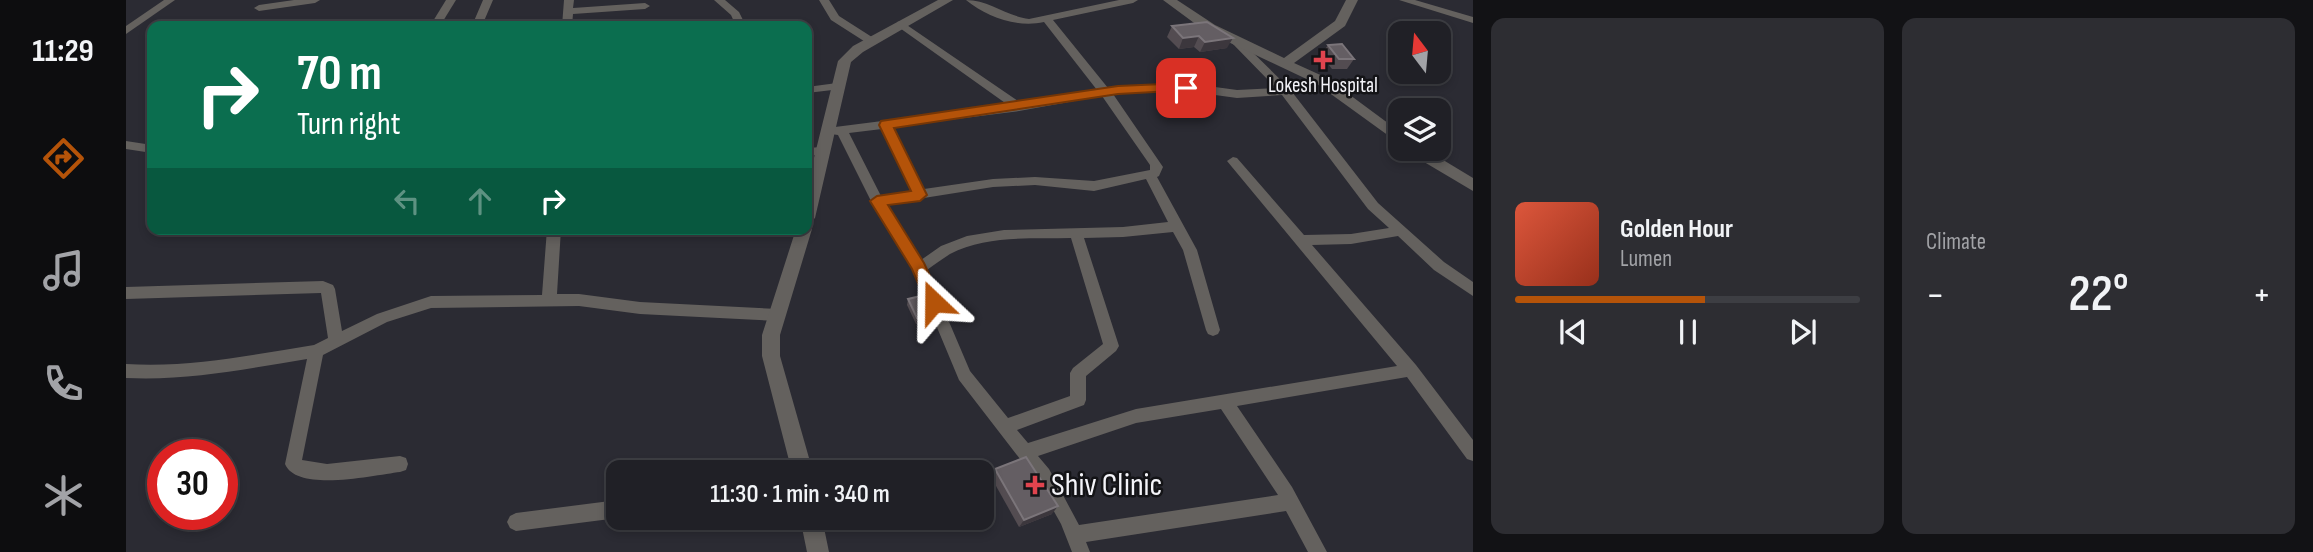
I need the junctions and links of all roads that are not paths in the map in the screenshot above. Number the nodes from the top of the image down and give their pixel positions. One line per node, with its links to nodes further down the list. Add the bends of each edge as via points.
1 (170, 0): 24 (street)
2 (315, 0): 16 (street)
3 (451, 0): 20 (street)
4 (488, 0): 21 (street)
5 (719, 0): 22 (street)
6 (824, 0): 25 (street, via 835,18)
7 (947, 0): 23 (street)
8 (971, 0): 18 (street, via 1012,20)
9 (1133, 0): 18 (street)
10 (1169, 0): 26 (street)
11 (1352, 0): 27 (street, via 1340,23)
12 (1404, 0): 17 (street)
13 (1446, 0): 17 (street)
14 (569, 6): 15 (street)
15 (646, 6)
16 (258, 8)
17 (1448, 12): 19 (street)
18 (1047, 19): 31 (street)
19 (1473, 20)
20 (438, 21)
21 (479, 21)
22 (738, 21)
23 (901, 24): 25 (street); 32 (street)
24 (126, 31)
25 (871, 41): 28 (street, via 845,61)
26 (1235, 41): 27 (street); 30 (street)
27 (1286, 62): 33 (street, via 1326,79); 35 (street, via 1322,81)
28 (837, 87): 29 (street); 36 (street)
29 (812, 90)
30 (1284, 91): 31 (street, via 1237,94 1186,88); 51 (street, via 1358,190)
31 (1105, 92): 32 (street); 44 (street, via 1157,167)
32 (1019, 107): 34 (street)
33 (1388, 123)
34 (886, 125): 36 (street); 47 (street)
35 (1388, 130)
36 (835, 131): 39 (street); 49 (street)
37 (126, 145): 38 (street)
38 (147, 148)
39 (822, 151): 40 (street); 48 (street)
40 (812, 152)
41 (1233, 161): 55 (street)
42 (1434, 161): 46 (street)
43 (1446, 161): 45 (street)
44 (1150, 176): 47 (street, via 1094,186 1035,181); 50 (street)
45 (1473, 177)
46 (1473, 185)
47 (920, 195): 49 (street)
48 (812, 196)
49 (877, 201): 56 (street)
50 (1179, 226): 52 (street); 61 (street)
51 (1400, 231): 55 (street); 57 (street)
52 (1076, 233): 56 (street, via 972,240); 67 (street, via 1111,346 1078,373 1078,400)
53 (554, 235): 59 (street)
54 (802, 235): 60 (street)
55 (1302, 240): 64 (street)
56 (919, 268): 67 (street, via 964,375)
57 (1473, 290)
58 (126, 293): 62 (street, via 323,287 331,301)
59 (549, 300): 60 (street); 62 (street, via 431,302 382,318)
60 (778, 315): 70 (street, via 771,335 771,356)
61 (1213, 330)
62 (336, 342): 63 (street)
63 (316, 351): 65 (street, via 210,369); 71 (street, via 293,464 298,470 314,473)
64 (1411, 370): 66 (street); 69 (street)
65 (126, 371)
66 (1225, 401): 68 (street, via 1136,416); 72 (street)
67 (1005, 427): 68 (street)
68 (1026, 452): 76 (street, via 1055,495)
69 (1473, 453)
70 (799, 460)
71 (400, 464)
72 (1290, 502): 76 (street); 78 (street)
73 (606, 511): 74 (street)
74 (516, 522)
75 (813, 530): 77 (street)
76 (1078, 543)
77 (818, 552)
78 (1318, 552)

